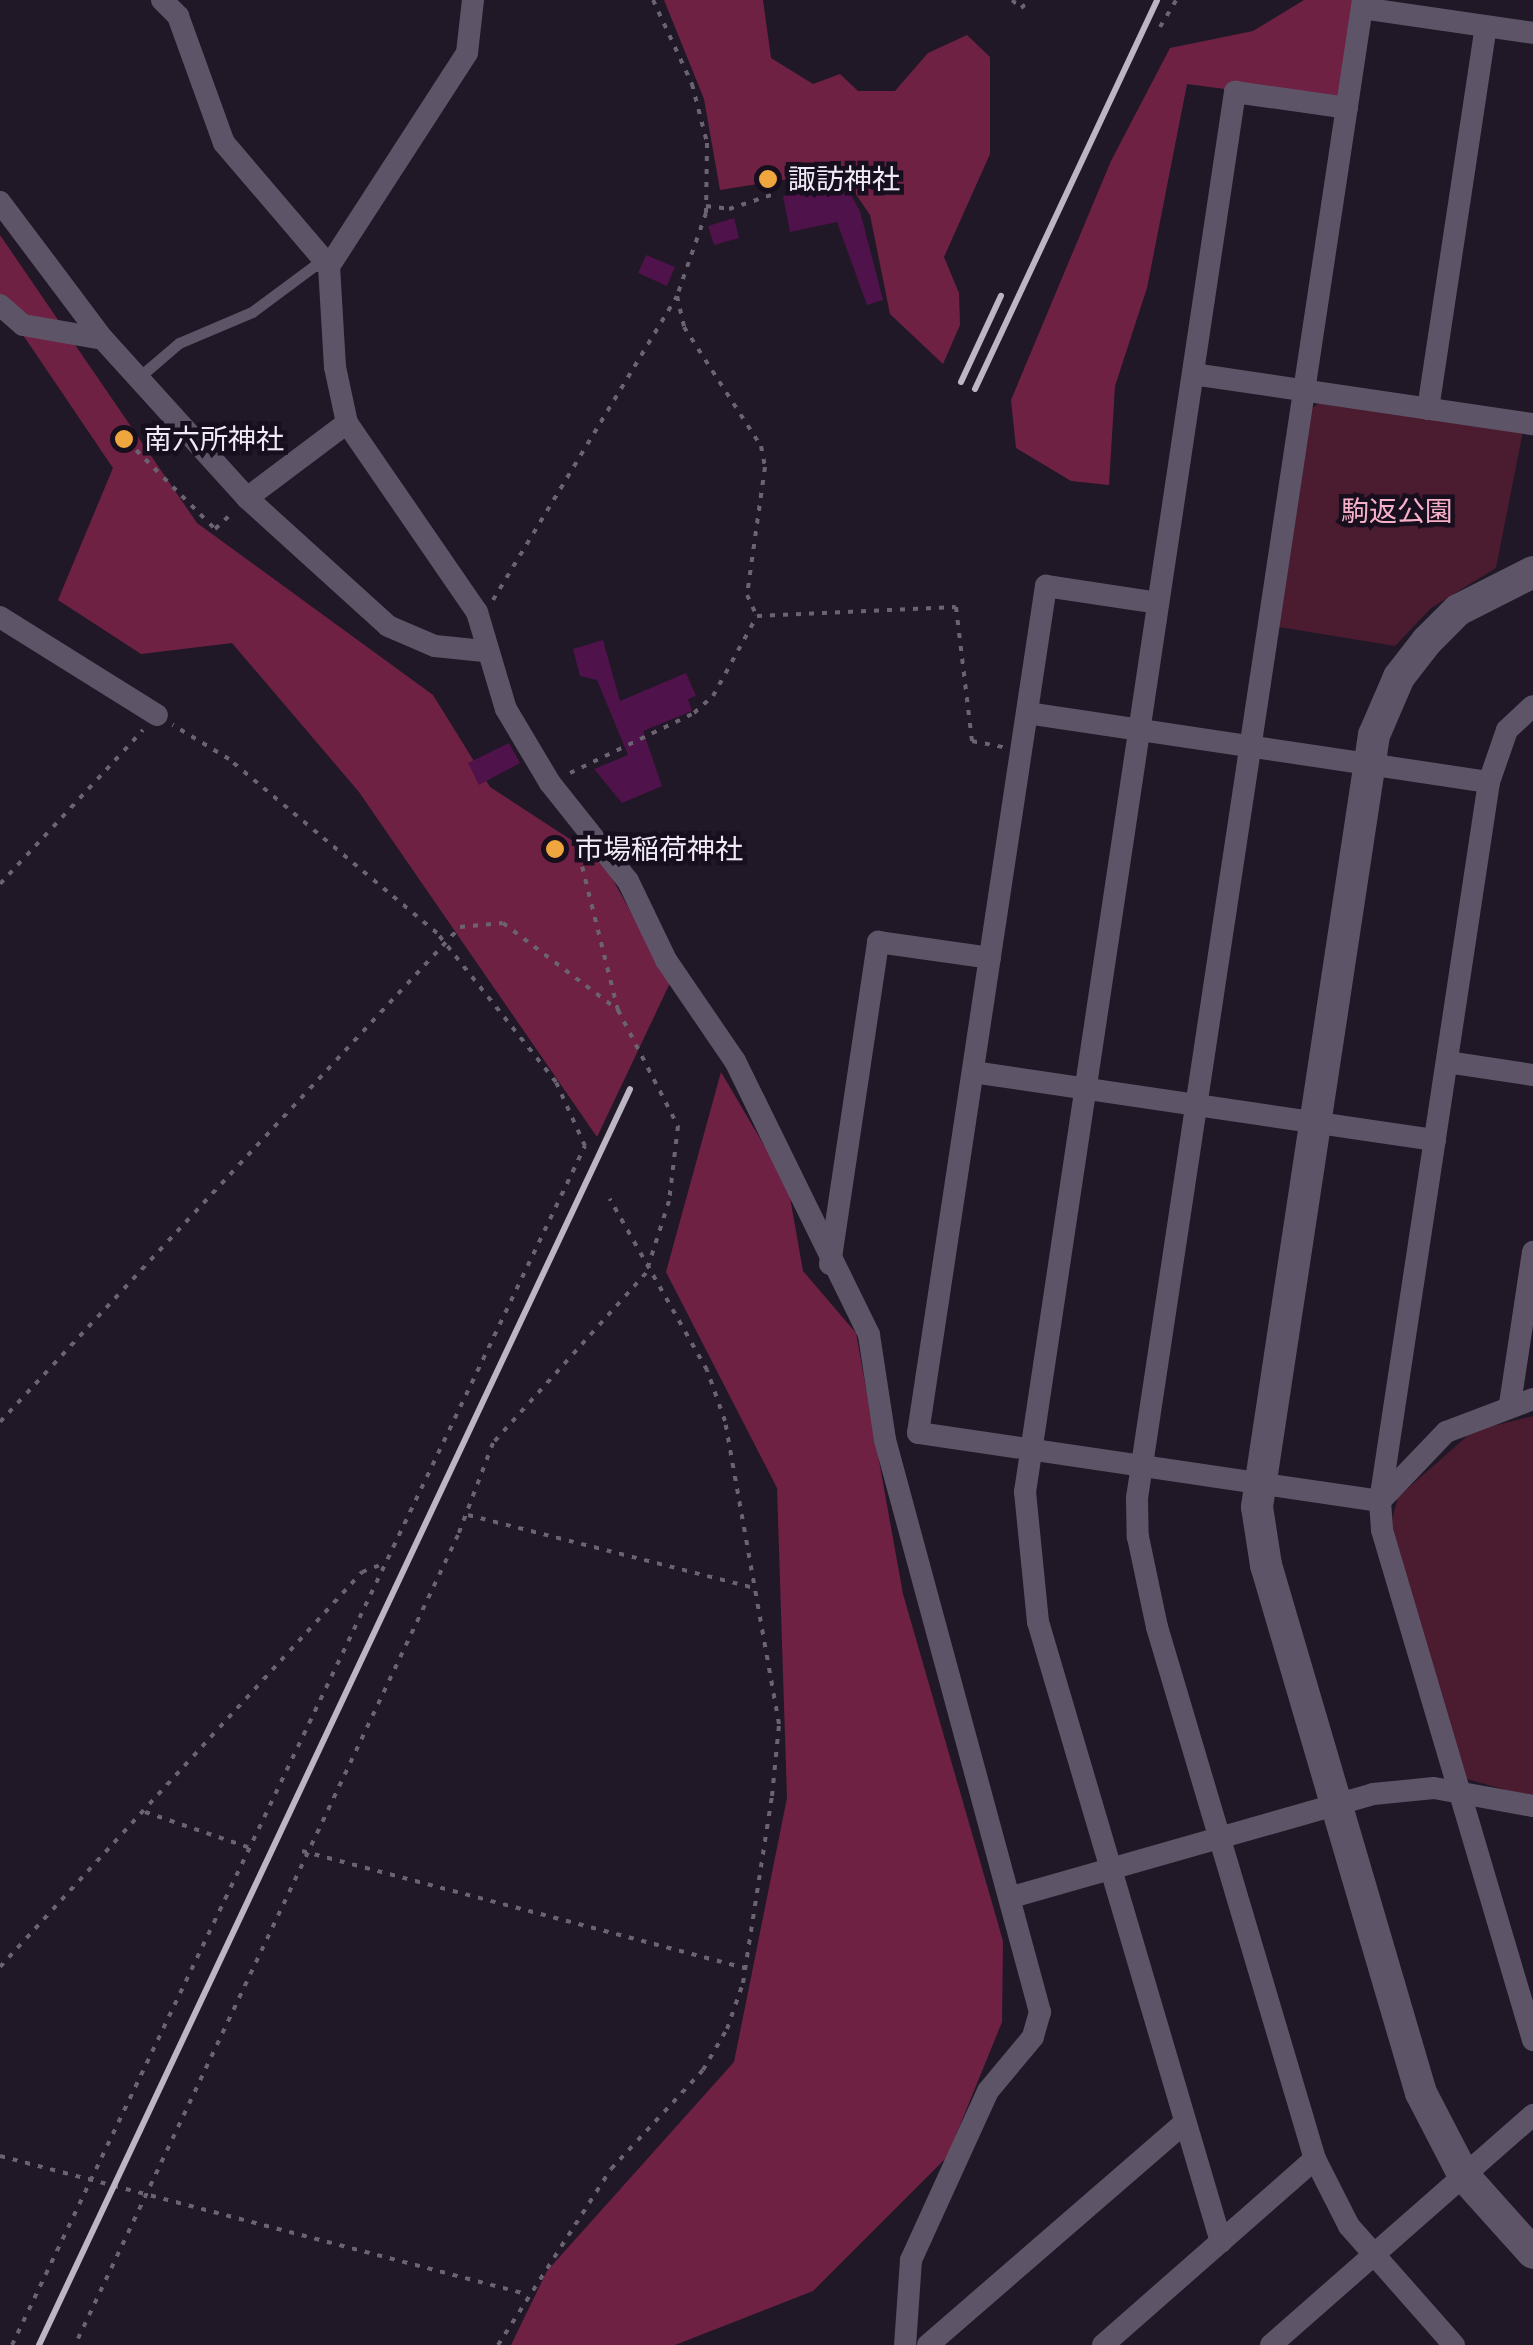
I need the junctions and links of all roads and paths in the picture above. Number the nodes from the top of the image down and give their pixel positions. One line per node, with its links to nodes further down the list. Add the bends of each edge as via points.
1 (162, 0): 15 (street, via 178,16 224,143)
2 (473, 0): 15 (street, via 467,53)
3 (653, 0): 14 (path, via 692,84 707,143)
4 (1012, 0): 5 (path, via 1022,8)
5 (1030, 0)
6 (1176, 0): 9 (path)
7 (1363, 4): 8 (street); 11 (street)
8 (1486, 26): 10 (street); 22 (street)
9 (1160, 27)
10 (1533, 33)
11 (1348, 108): 19 (street, via 1236,92); 21 (street)
12 (768, 185): 14 (path, via 774,194 729,209)
13 (0, 202): 18 (street)
14 (706, 206): 16 (path)
15 (329, 266): 20 (lane, via 314,266 252,312 178,343); 23 (street)
16 (677, 296): 29 (path, via 491,604); 31 (path, via 703,366 762,446 746,595)
17 (0, 305): 18 (street, via 22,325)
18 (102, 339): 20 (street)
19 (1192, 374): 21 (street); 28 (street)
20 (138, 378): 26 (street)
21 (1305, 391): 22 (street); 37 (street)
22 (1428, 409): 24 (street)
23 (347, 422): 26 (street); 29 (street)
24 (1533, 424)
25 (136, 450): 26 (path, via 215,529)
26 (247, 498): 32 (street, via 388,626 435,646)
27 (1533, 572): 39 (street, via 1458,610 1427,640 1384,706)
28 (1158, 603): 34 (street, via 1046,586); 36 (street)
29 (477, 612): 32 (street)
30 (0, 616): 35 (street)
31 (758, 616): 38 (path, via 956,607 972,741); 41 (path, via 713,696 694,713)
32 (484, 651): 41 (street)
33 (1533, 706): 40 (street, via 1508,730)
34 (1027, 714): 36 (street); 38 (street)
35 (157, 715): 44 (path); 45 (path, via 229,760)
36 (1139, 730): 37 (street); 51 (street)
37 (1251, 747): 39 (street); 52 (street)
38 (1021, 750): 46 (street)
39 (1369, 764): 40 (street); 53 (street)
40 (1489, 782): 48 (street)
41 (556, 791): 47 (path); 57 (street, via 628,881 666,960 734,1061)
42 (569, 844): 43 (path)
43 (560, 846)
44 (0, 884)
45 (446, 942): 47 (path, via 460,927 503,923); 60 (path); 66 (path, via 556,1082 586,1146)
46 (990, 958): 49 (street); 57 (street, via 878,942)
47 (618, 1010): 58 (path, via 678,1126 668,1201)
48 (1446, 1062): 50 (street); 54 (street)
49 (973, 1072): 51 (street); 61 (street, via 918,1432)
50 (1533, 1075)
51 (1085, 1088): 52 (street); 61 (street)
52 (1197, 1105): 53 (street); 62 (street)
53 (1315, 1122): 54 (street); 63 (street)
54 (1435, 1140): 64 (street)
55 (610, 1199): 58 (path)
56 (1533, 1252): 59 (street)
57 (830, 1264): 76 (street, via 869,1336 895,1478)
58 (646, 1272): 65 (path, via 493,1443); 67 (path, via 707,1370 719,1404)
59 (1522, 1401): 64 (street, via 1446,1432)
60 (0, 1422)
61 (1030, 1449): 62 (street); 75 (street, via 1025,1525 1035,1606)
62 (1142, 1466): 63 (street); 72 (street, via 1136,1498 1143,1577)
63 (1260, 1483): 64 (street); 69 (street, via 1258,1534)
64 (1380, 1501): 68 (street, via 1382,1530)
65 (466, 1514): 67 (path); 74 (path)
66 (386, 1563): 71 (path, via 362,1572); 73 (path)
67 (754, 1588): 78 (path, via 779,1724)
68 (1460, 1792): 69 (street, via 1402,1790); 70 (street); 79 (street)
69 (1336, 1804): 72 (street); 84 (street, via 1422,2093)
70 (1533, 1806)
71 (146, 1812): 73 (path); 77 (path)
72 (1220, 1838): 75 (street); 83 (street)
73 (252, 1849): 85 (path)
74 (302, 1851): 78 (path); 86 (path)
75 (1111, 1869): 76 (street); 81 (street)
76 (1012, 1897): 95 (street, via 1040,2012 1033,2037 988,2091 911,2260)
77 (0, 1967)
78 (745, 1968): 90 (path, via 727,2029 703,2070 611,2169)
79 (1533, 2040)
80 (1533, 2115): 84 (street)
81 (1185, 2122): 87 (street); 96 (street)
82 (0, 2156): 85 (path)
83 (1315, 2159): 87 (street); 88 (street, via 1349,2226)
84 (1464, 2176): 88 (street); 89 (street)
85 (92, 2178): 86 (path); 92 (path)
86 (143, 2191): 90 (path); 93 (path)
87 (1220, 2242): 97 (street)
88 (1374, 2254): 91 (street); 98 (street)
89 (1533, 2254)
90 (526, 2294): 94 (path)
91 (1449, 2343)
92 (12, 2345)
93 (75, 2345)
94 (498, 2345)
95 (905, 2345)
96 (928, 2345)
97 (1103, 2345)
98 (1271, 2345)

